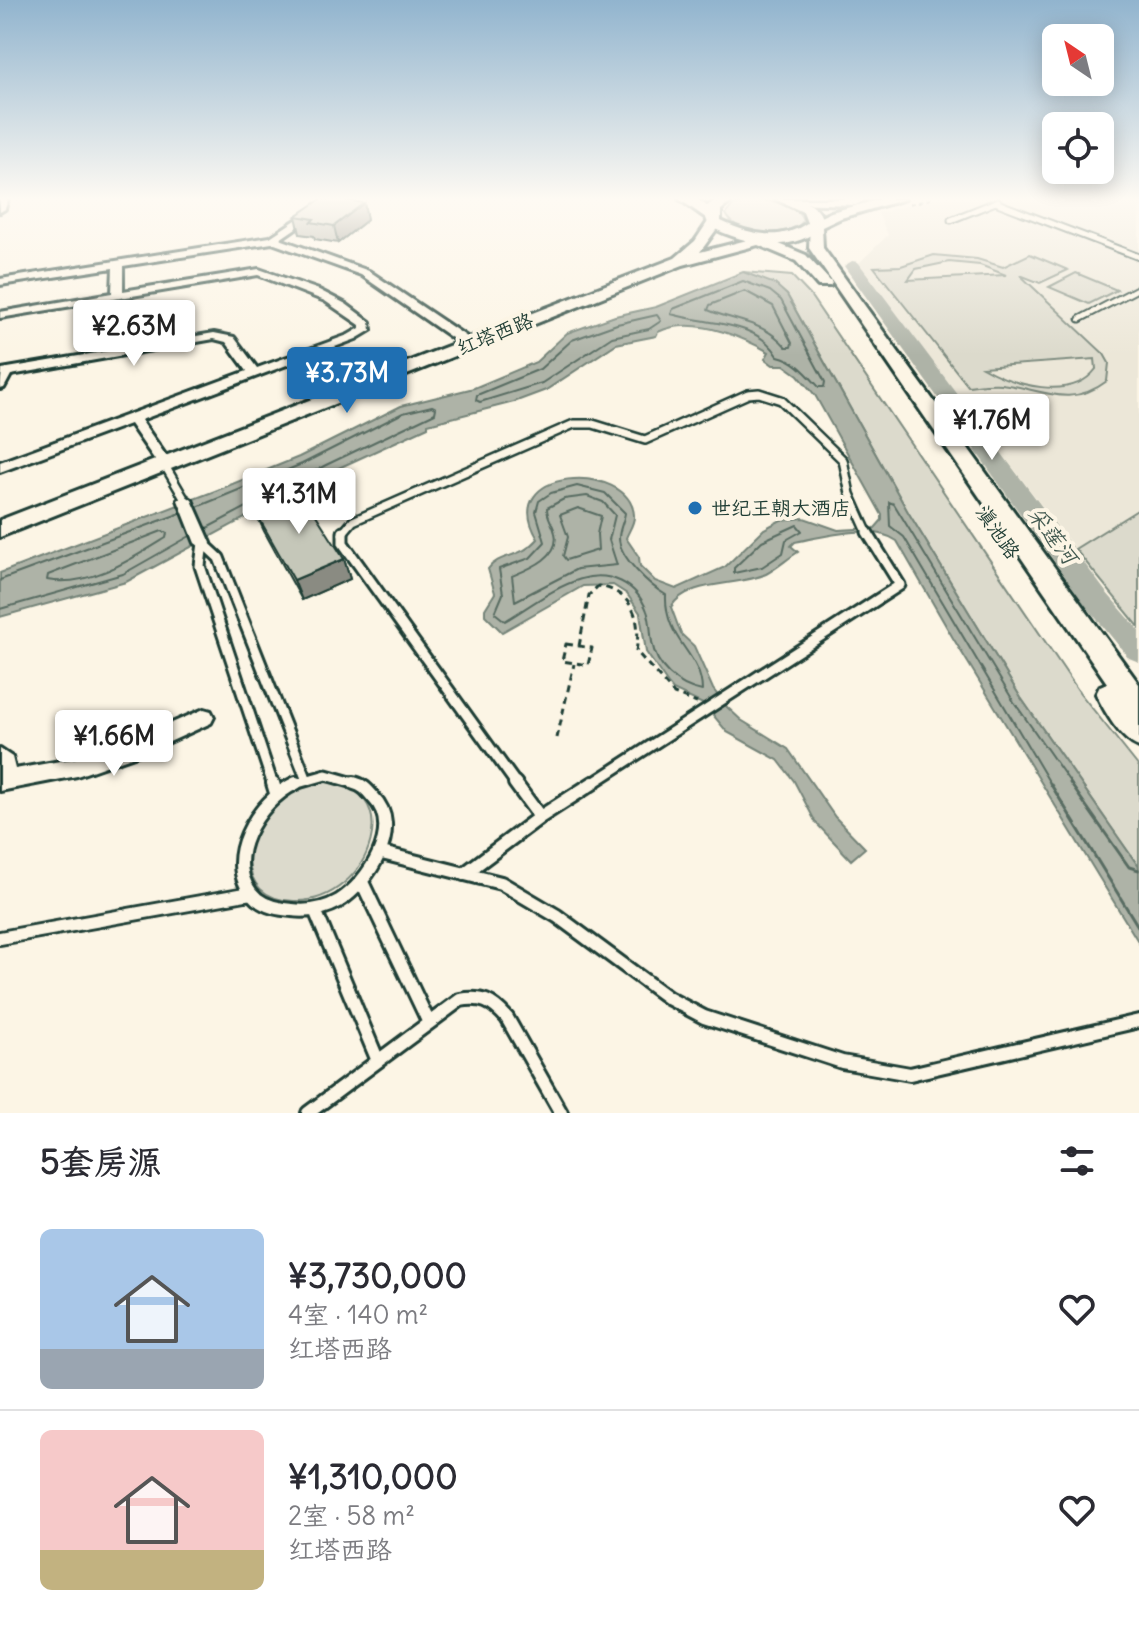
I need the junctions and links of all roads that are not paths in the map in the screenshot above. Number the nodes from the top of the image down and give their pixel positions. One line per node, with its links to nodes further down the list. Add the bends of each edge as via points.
1 (202, 251): 8 (street)
2 (303, 251): 14 (street, via 365,273)
3 (692, 251): 7 (main road)
4 (719, 251): 7 (main road, 红塔西路)
5 (785, 251): 25 (main road, 滇池路, via 814,269)
6 (818, 251): 23 (main road, 滇池路)
7 (678, 262): 14 (main road, 红塔西路)
8 (118, 264): 9 (street); 11 (street)
9 (0, 282)
10 (1139, 288): 13 (lane)
11 (117, 296): 12 (street); 15 (street, via 259,272 349,309 366,324 352,337)
12 (0, 315)
13 (1080, 319)
14 (469, 344): 18 (main road, 红塔西路)
15 (255, 373): 16 (street, via 230,339 214,336 6,372); 17 (street)
16 (0, 385)
17 (133, 418): 18 (street); 19 (street)
18 (164, 463): 20 (lane); 21 (main road, 红塔西路)
19 (1, 464)
20 (185, 500): 22 (street)
21 (0, 529)
22 (203, 543): 27 (lane, via 219,558); 28 (lane, via 200,566)
23 (1139, 707)
24 (204, 717): 26 (street, via 77,767)
25 (1139, 734)
26 (2, 773)
27 (306, 778): 28 (lane); 30 (lane, via 346,776 362,783 383,812)
28 (276, 793): 33 (lane, via 259,810 241,853 242,874)
29 (540, 817): 29 (lane, via 343,543 342,533 353,521 574,424 593,424 645,440 748,394 781,400 843,460 845,488 900,585); 31 (lane)
30 (382, 853): 31 (lane); 32 (lane)
31 (464, 874): 36 (lane, via 501,883 557,916 668,998 704,1017 842,1062 910,1074)
32 (362, 882): 34 (lane, via 332,905); 37 (lane)
33 (251, 893): 34 (lane, via 266,906 286,912); 35 (lane)
34 (315, 910): 38 (lane)
35 (0, 938)
36 (1139, 1021)
37 (429, 1023): 38 (lane); 40 (lane, via 460,1000 484,999 498,1007)
38 (378, 1061): 39 (lane)
39 (308, 1113)
40 (561, 1113)

